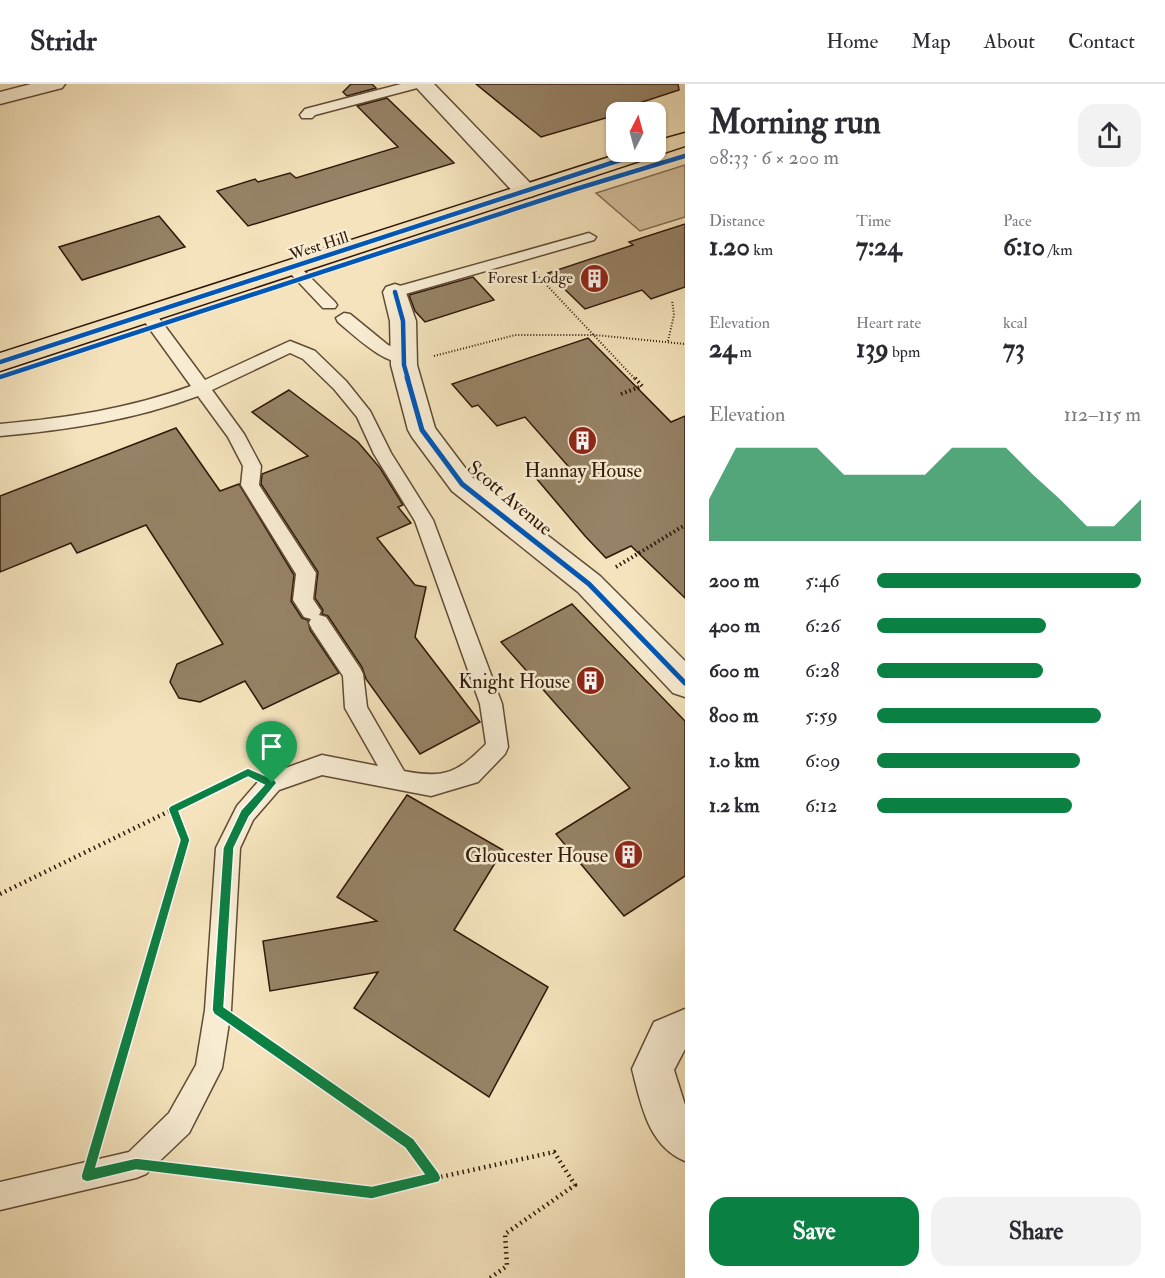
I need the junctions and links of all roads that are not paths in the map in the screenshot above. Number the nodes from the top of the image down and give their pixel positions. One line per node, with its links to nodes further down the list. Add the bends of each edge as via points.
1 (55, 84): 4 (street)
2 (416, 84): 5 (lane)
3 (423, 84): 9 (street)
4 (0, 99)
5 (307, 116)
6 (685, 139): 7 (highway)
7 (666, 145)
8 (613, 162): 9 (highway, West Hill)
9 (525, 190): 11 (highway, West Hill)
10 (590, 237): 12 (lane, Scott Avenue)
11 (293, 268): 13 (lane); 14 (highway, West Hill)
12 (395, 292): 17 (street, Scott Avenue, via 403,321)
13 (329, 305)
14 (147, 314): 16 (highway, West Hill); 18 (lane)
15 (344, 318): 17 (lane)
16 (0, 362)
17 (404, 362): 20 (street, Scott Avenue, via 422,430 462,484 589,584)
18 (202, 388): 19 (lane, via 111,415); 21 (lane, via 252,466 250,486 306,573 303,600 353,674 356,708); 21 (lane, via 290,346 309,355 364,415 424,520 491,704 497,747 470,775 431,786)
19 (0, 430)
20 (685, 683)
21 (397, 779): 24 (lane, via 322,765 272,783 245,813 228,848 218,1010 209,1068 179,1123 136,1164)
22 (685, 1029): 23 (street, via 668,1036 653,1069 664,1113)
23 (685, 1140)
24 (0, 1196)

